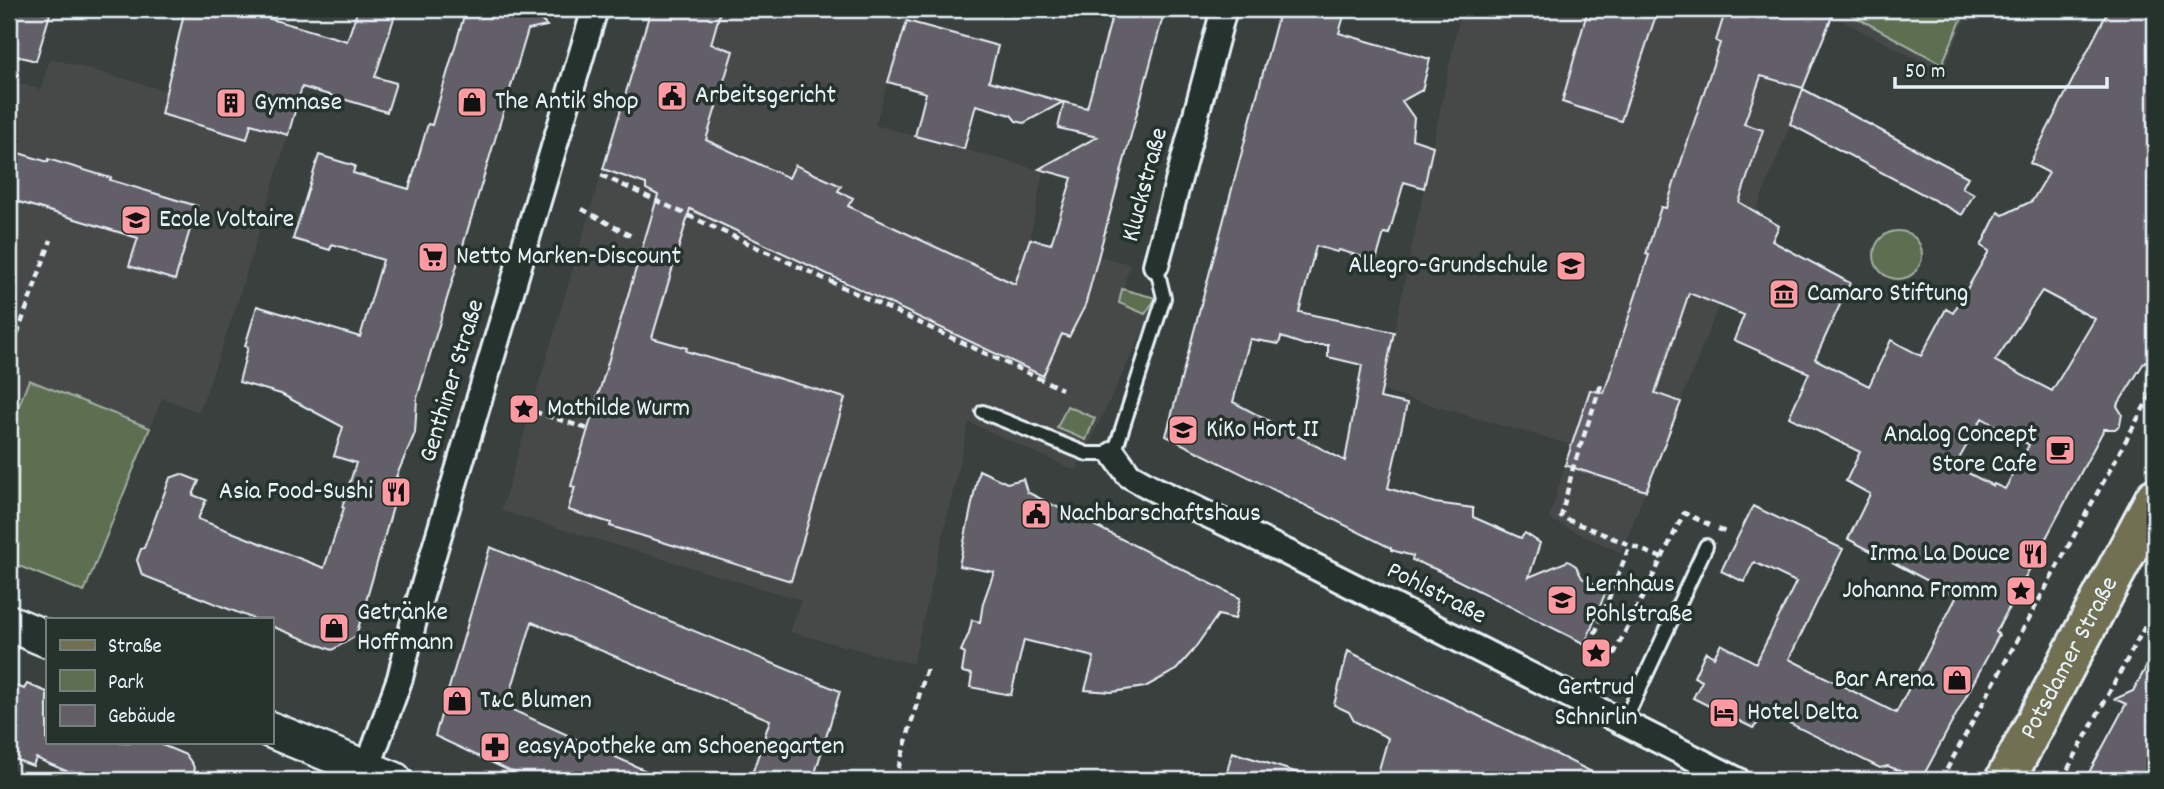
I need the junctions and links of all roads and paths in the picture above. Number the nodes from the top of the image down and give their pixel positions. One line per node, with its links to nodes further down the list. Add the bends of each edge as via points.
1 (596, 9): 29 (street, Genthiner Straße, via 416,612)
2 (1224, 9): 7 (street, Kluckstraße)
3 (601, 175): 11 (path)
4 (582, 209): 5 (path)
5 (631, 236)
6 (51, 240): 8 (path)
7 (1156, 265): 15 (lane, Kluckstraße, via 1164,298)
8 (9, 358)
9 (1601, 385): 18 (path, via 1562,517)
10 (2155, 387): 32 (path)
11 (1062, 389)
12 (523, 408): 14 (path)
13 (983, 412): 15 (lane, via 1087,454)
14 (589, 429)
15 (1114, 454): 27 (street, Pohlstraße, via 1129,475)
16 (2155, 498): 33 (main road, Potsdamer Straße)
17 (1728, 533): 20 (path, via 1684,513)
18 (1630, 545): 20 (path); 24 (path)
19 (1706, 546): 27 (lane)
20 (1662, 558): 25 (path)
21 (2155, 608): 34 (path)
22 (9, 623): 23 (street)
23 (46, 639)
24 (1586, 656)
25 (1608, 666)
26 (927, 668): 30 (path)
27 (1624, 722): 31 (street, Pohlstraße)
28 (273, 731): 29 (street)
29 (380, 774)
30 (895, 780)
31 (1737, 780)
32 (1941, 780)
33 (2005, 780)
34 (2062, 780)

